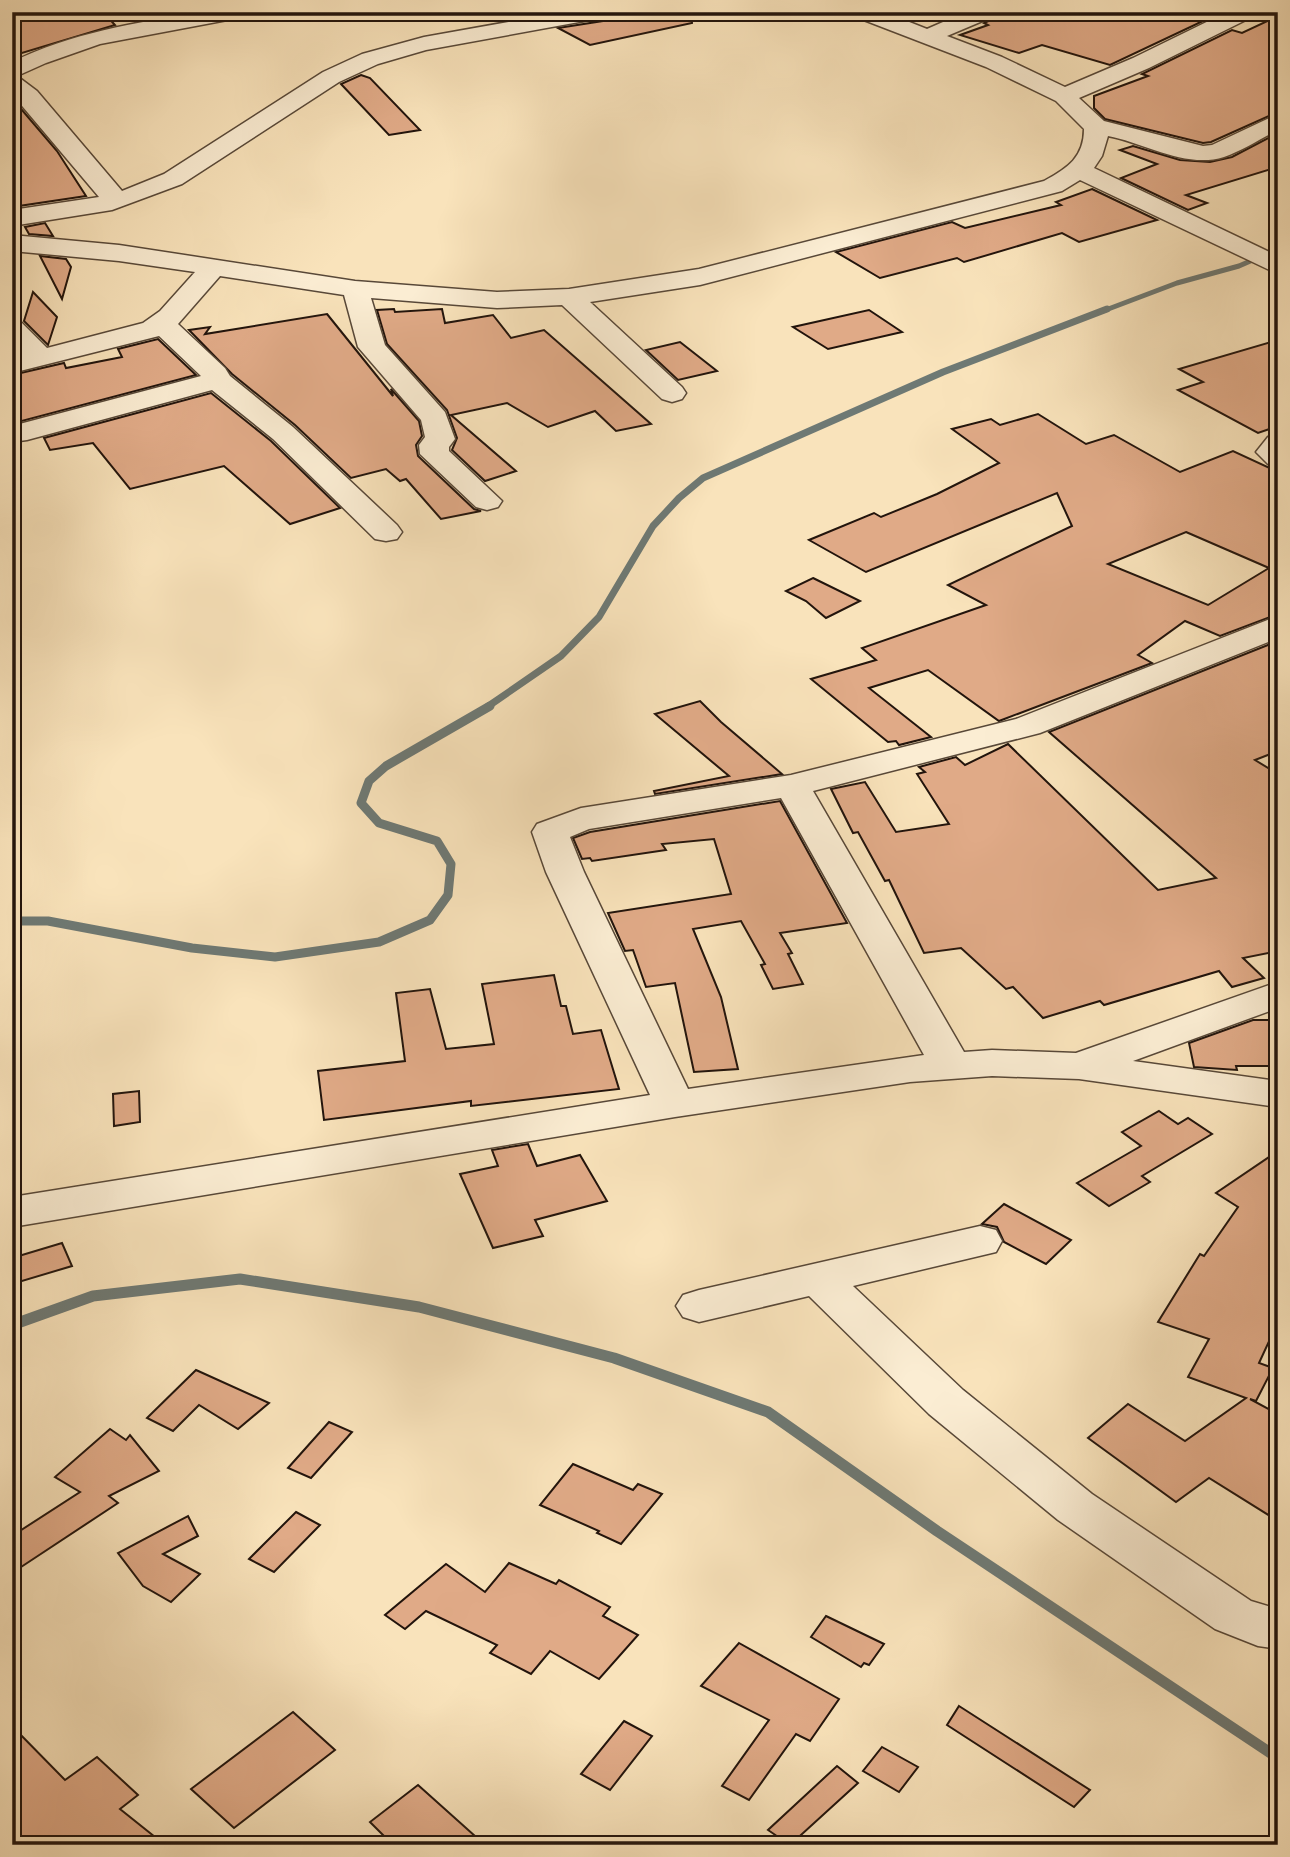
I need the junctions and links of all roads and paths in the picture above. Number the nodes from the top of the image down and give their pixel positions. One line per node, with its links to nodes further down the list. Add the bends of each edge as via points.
1 (238, 12): 6 (street)
2 (601, 12): 14 (street, via 424,44 370,59 331,78 173,179)
3 (864, 12): 7 (street)
4 (984, 12): 7 (street)
5 (1244, 12): 10 (street)
6 (134, 20): 8 (street)
7 (927, 37): 10 (street, via 994,62)
8 (12, 71)
9 (12, 82): 14 (street, via 111,193)
10 (1063, 96): 12 (street)
11 (1278, 121): 12 (street, via 1218,151 1203,153)
12 (1096, 127): 13 (street, via 1097,144)
13 (1080, 171): 17 (street); 20 (street, via 1053,186 700,277)
14 (112, 203): 15 (street)
15 (12, 218)
16 (12, 243): 18 (street, via 79,247)
17 (1278, 266)
18 (214, 267): 19 (street); 21 (street)
19 (355, 289): 20 (street, via 497,300); 30 (street, via 372,347 435,418 440,439 435,454)
20 (569, 297): 26 (street)
21 (162, 324): 23 (street, via 97,345); 25 (street)
22 (12, 329): 23 (street)
23 (39, 356): 24 (street)
24 (12, 365)
25 (217, 380): 27 (street); 31 (street, via 283,433)
26 (672, 393)
27 (16, 434)
28 (1278, 443): 29 (street, via 1271,452)
29 (1278, 458)
30 (487, 501)
31 (386, 532)
32 (1278, 626): 33 (street, via 1028,726)
33 (792, 786): 35 (street); 38 (street, via 581,819 550,832)
34 (1278, 994): 36 (street)
35 (951, 1066): 36 (street); 38 (street)
36 (1079, 1066): 37 (street)
37 (1278, 1094)
38 (676, 1104): 39 (street)
39 (12, 1212)
40 (980, 1241): 41 (street)
41 (819, 1279): 42 (street); 43 (street, via 946,1402 1075,1507 1233,1615)
42 (699, 1306)
43 (1278, 1629)

